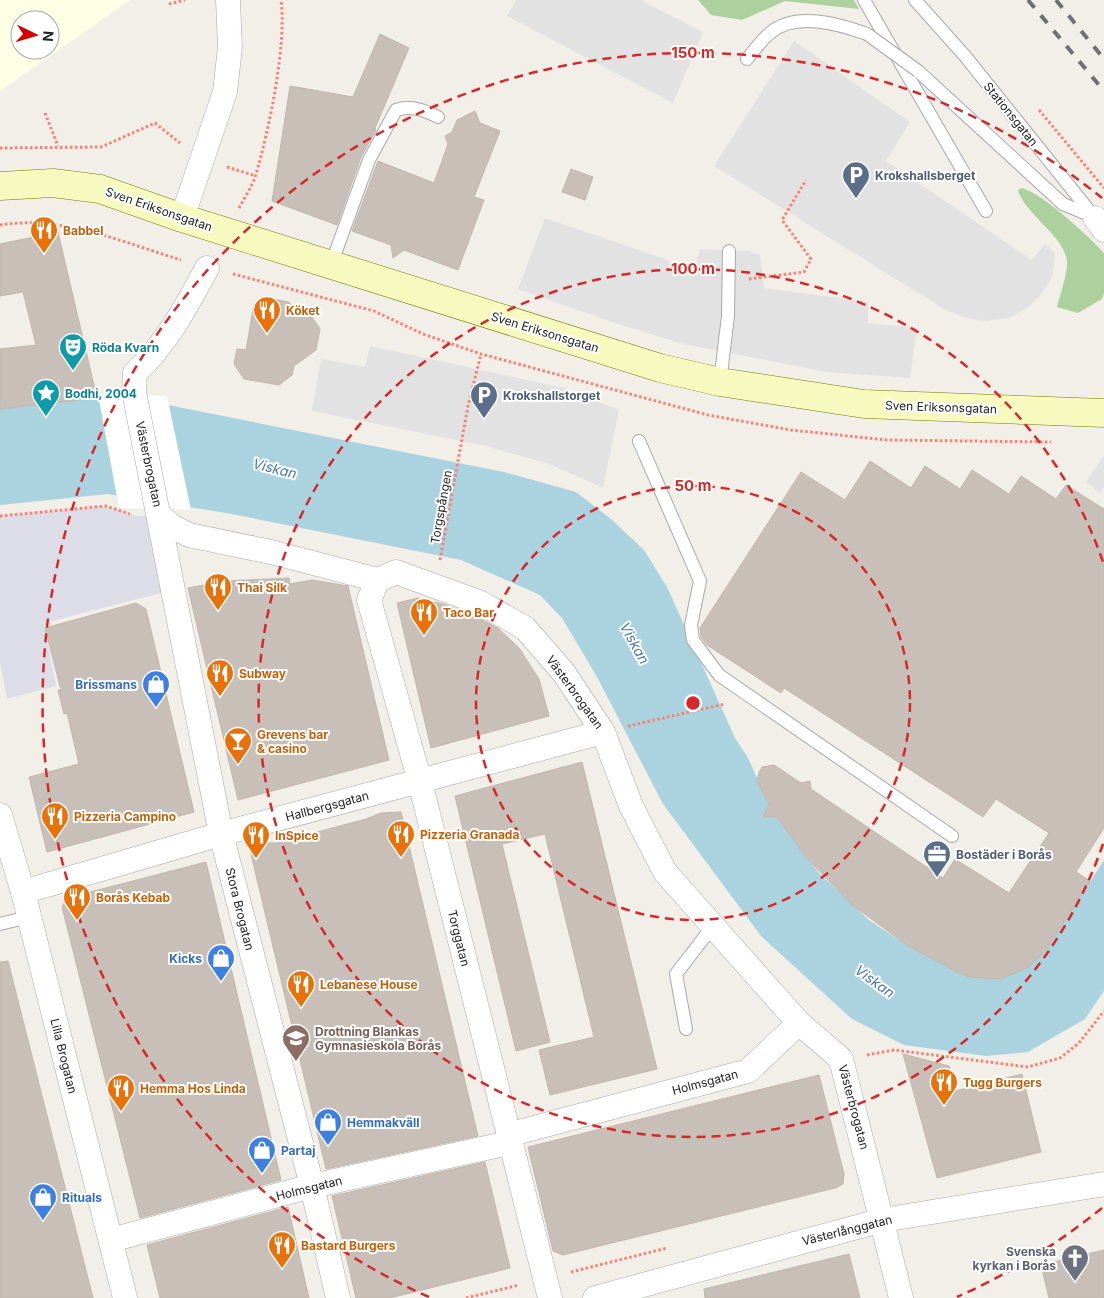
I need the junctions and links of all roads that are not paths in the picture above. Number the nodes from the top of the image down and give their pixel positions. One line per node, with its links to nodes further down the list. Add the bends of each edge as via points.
1 (228, 0): 8 (street, via 230,47 225,92)
2 (864, 0): 7 (lane)
3 (915, 0): 9 (lane, Stationsgatan)
4 (747, 59): 9 (lane, bridge, via 770,32 785,24 830,23 867,34 918,71 1063,204)
5 (438, 117): 11 (lane, via 406,106 396,110 362,176)
6 (0, 186): 8 (street, Sven Eriksonsgatan, via 53,183 100,189)
7 (986, 211)
8 (182, 218): 11 (street, Sven Eriksonsgatan)
9 (1099, 224)
10 (729, 251): 13 (lane, via 728,316)
11 (331, 265): 13 (street, Sven Eriksonsgatan, via 660,368)
12 (207, 268): 16 (street, Västerbrogatan, via 177,323 156,353 135,373 134,392)
13 (720, 382): 14 (street, Sven Eriksonsgatan, via 864,404)
14 (1104, 413)
15 (639, 442): 22 (lane, via 700,581 691,625 693,640 719,675)
16 (160, 516): 17 (street, Västerbrogatan, via 172,528 189,535); 21 (street, Stora Brogatan)
17 (378, 580): 18 (street, Västerbrogatan, via 396,572 482,603 525,628 564,673); 19 (street, Torggatan, via 369,600)
18 (604, 732): 19 (street, Hallbergsgatan); 27 (street, Västerbrogatan, via 631,806 665,872)
19 (420, 782): 21 (street, Hallbergsgatan); 30 (street, Torggatan)
20 (0, 815): 23 (street, Lilla Brogatan)
21 (221, 834): 24 (street, Hallbergsgatan); 32 (street, Stora Brogatan)
22 (952, 836)
23 (4, 847): 24 (street, Lilla Brogatan)
24 (23, 892): 25 (street, Lilla Brogatan)
25 (29, 917): 26 (lane); 34 (street, Lilla Brogatan)
26 (0, 924)
27 (714, 926): 28 (street, Västerbrogatan); 29 (lane, via 676,974)
28 (799, 1023): 30 (street, Holmsgatan, via 748,1071); 33 (street, Västerbrogatan, via 841,1059)
29 (686, 1029)
30 (508, 1139): 32 (street, Holmsgatan); 37 (street, Torggatan)
31 (1104, 1184): 33 (street, Västerlånggatan)
32 (312, 1186): 34 (street, Holmsgatan); 36 (street, Stora Brogatan)
33 (883, 1220): 38 (street, Västerlånggatan); 39 (street, Västerbrogatan)
34 (111, 1240): 35 (street, Lilla Brogatan)
35 (125, 1298)
36 (338, 1298)
37 (550, 1298)
38 (595, 1298)
39 (902, 1298)

